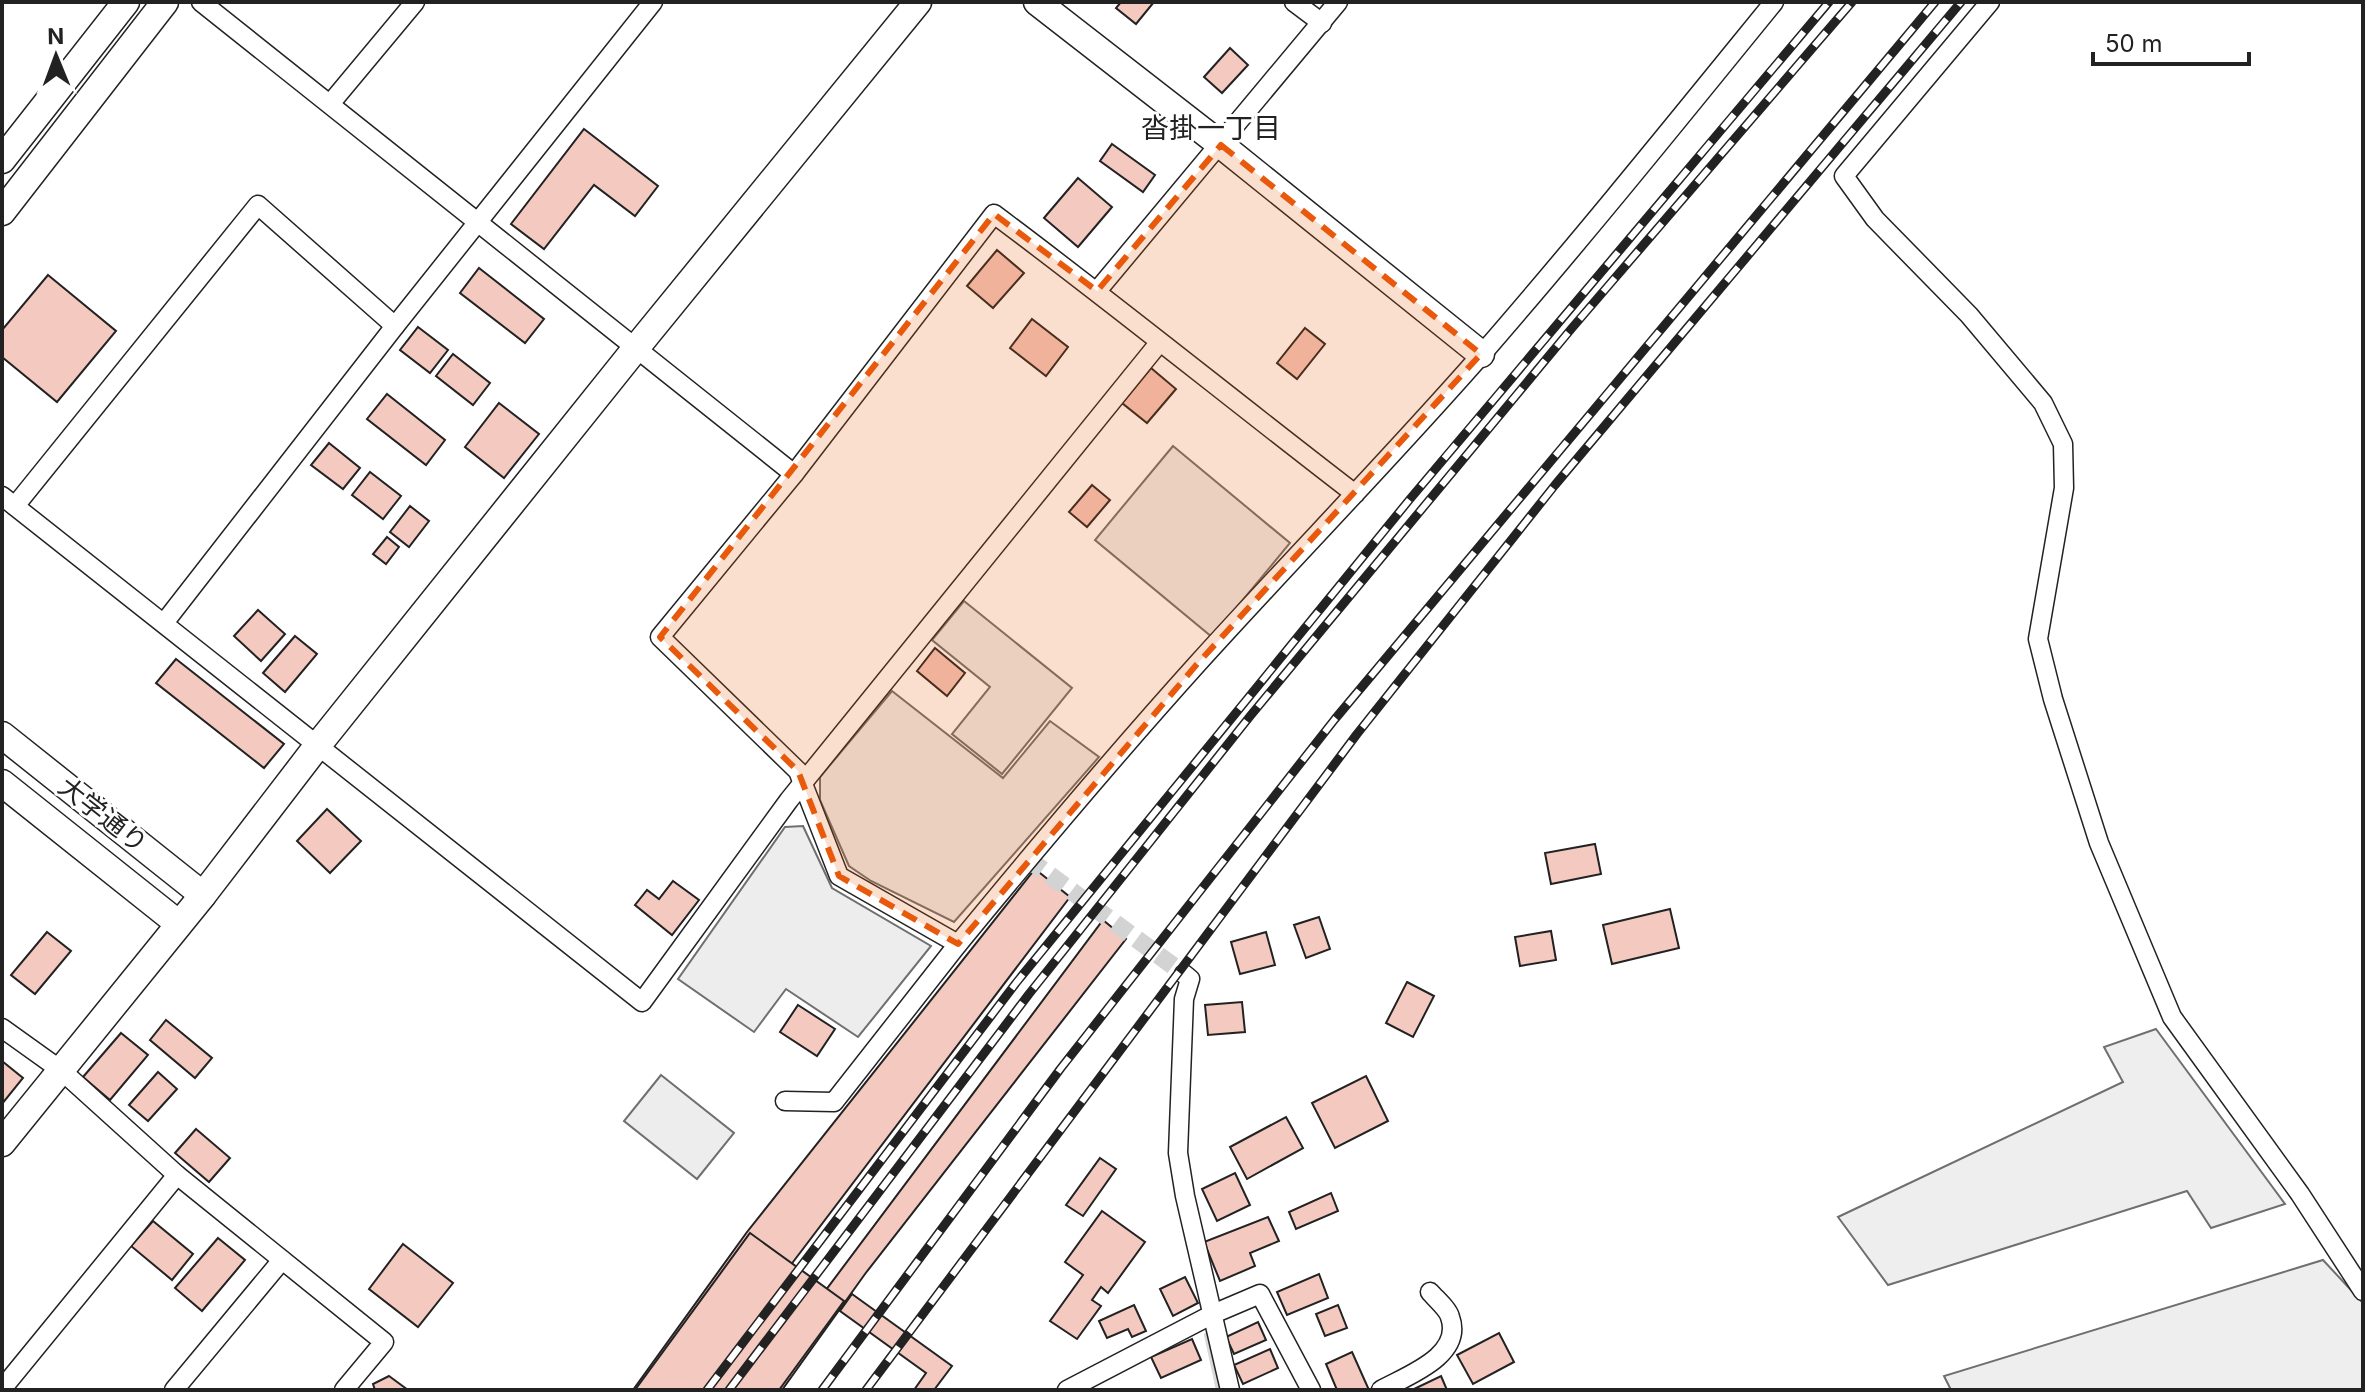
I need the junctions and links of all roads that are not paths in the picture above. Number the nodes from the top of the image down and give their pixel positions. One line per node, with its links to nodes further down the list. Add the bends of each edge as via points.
1 (126, 2): 15 (street)
2 (165, 2): 16 (street)
3 (201, 2): 13 (street)
4 (415, 2): 13 (street)
5 (653, 2): 17 (street)
6 (918, 2): 21 (street)
7 (1037, 2): 14 (street)
8 (1294, 2): 12 (street)
9 (1338, 2): 12 (street)
10 (1774, 2): 22 (street)
11 (1990, 2): 41 (street, via 1844,176 1875,219 1969,315 2043,403 2063,444 2064,488 2038,639 2099,843 2172,1017)
12 (1322, 23): 14 (street)
13 (330, 104): 17 (street)
14 (1221, 145): 18 (street); 22 (street)
15 (2, 160)
16 (2, 212)
17 (478, 222): 19 (street); 21 (street)
18 (1097, 291): 20 (street); 23 (street, via 994,214)
19 (395, 326): 25 (street, via 258,205); 26 (street)
20 (1159, 343): 24 (street); 30 (street)
21 (636, 348): 23 (street); 28 (street)
22 (1481, 354): 24 (street)
23 (794, 474): 30 (street, via 660,637 798,771)
24 (1355, 494): 33 (street, via 1198,663)
25 (9, 501): 26 (street)
26 (164, 623): 28 (street)
27 (2, 735): 31 (street, 大学通り)
28 (318, 745): 30 (street, via 642,1002); 31 (street)
29 (2, 783): 32 (street, 大学通り)
30 (802, 784): 33 (street, via 839,876)
31 (203, 895): 32 (street)
32 (179, 924): 36 (street)
33 (958, 944): 37 (street, via 834,1102)
34 (1184, 974): 43 (street, via 1190,979 1184,999 1178,1153)
35 (2, 1028): 36 (street)
36 (62, 1071): 38 (street); 39 (street)
37 (785, 1101)
38 (2, 1143)
39 (177, 1175): 40 (street); 44 (street)
40 (282, 1260): 45 (street); 46 (street, via 384,1342)
41 (2363, 1291)
42 (1430, 1292): 50 (street, via 1450,1316 1451,1336 1440,1358)
43 (1213, 1314): 47 (street); 48 (street); 49 (street, via 1260,1294)
44 (2, 1389)
45 (174, 1390)
46 (344, 1390)
47 (1067, 1390)
48 (1230, 1390)
49 (1311, 1390)
50 (1381, 1390)

